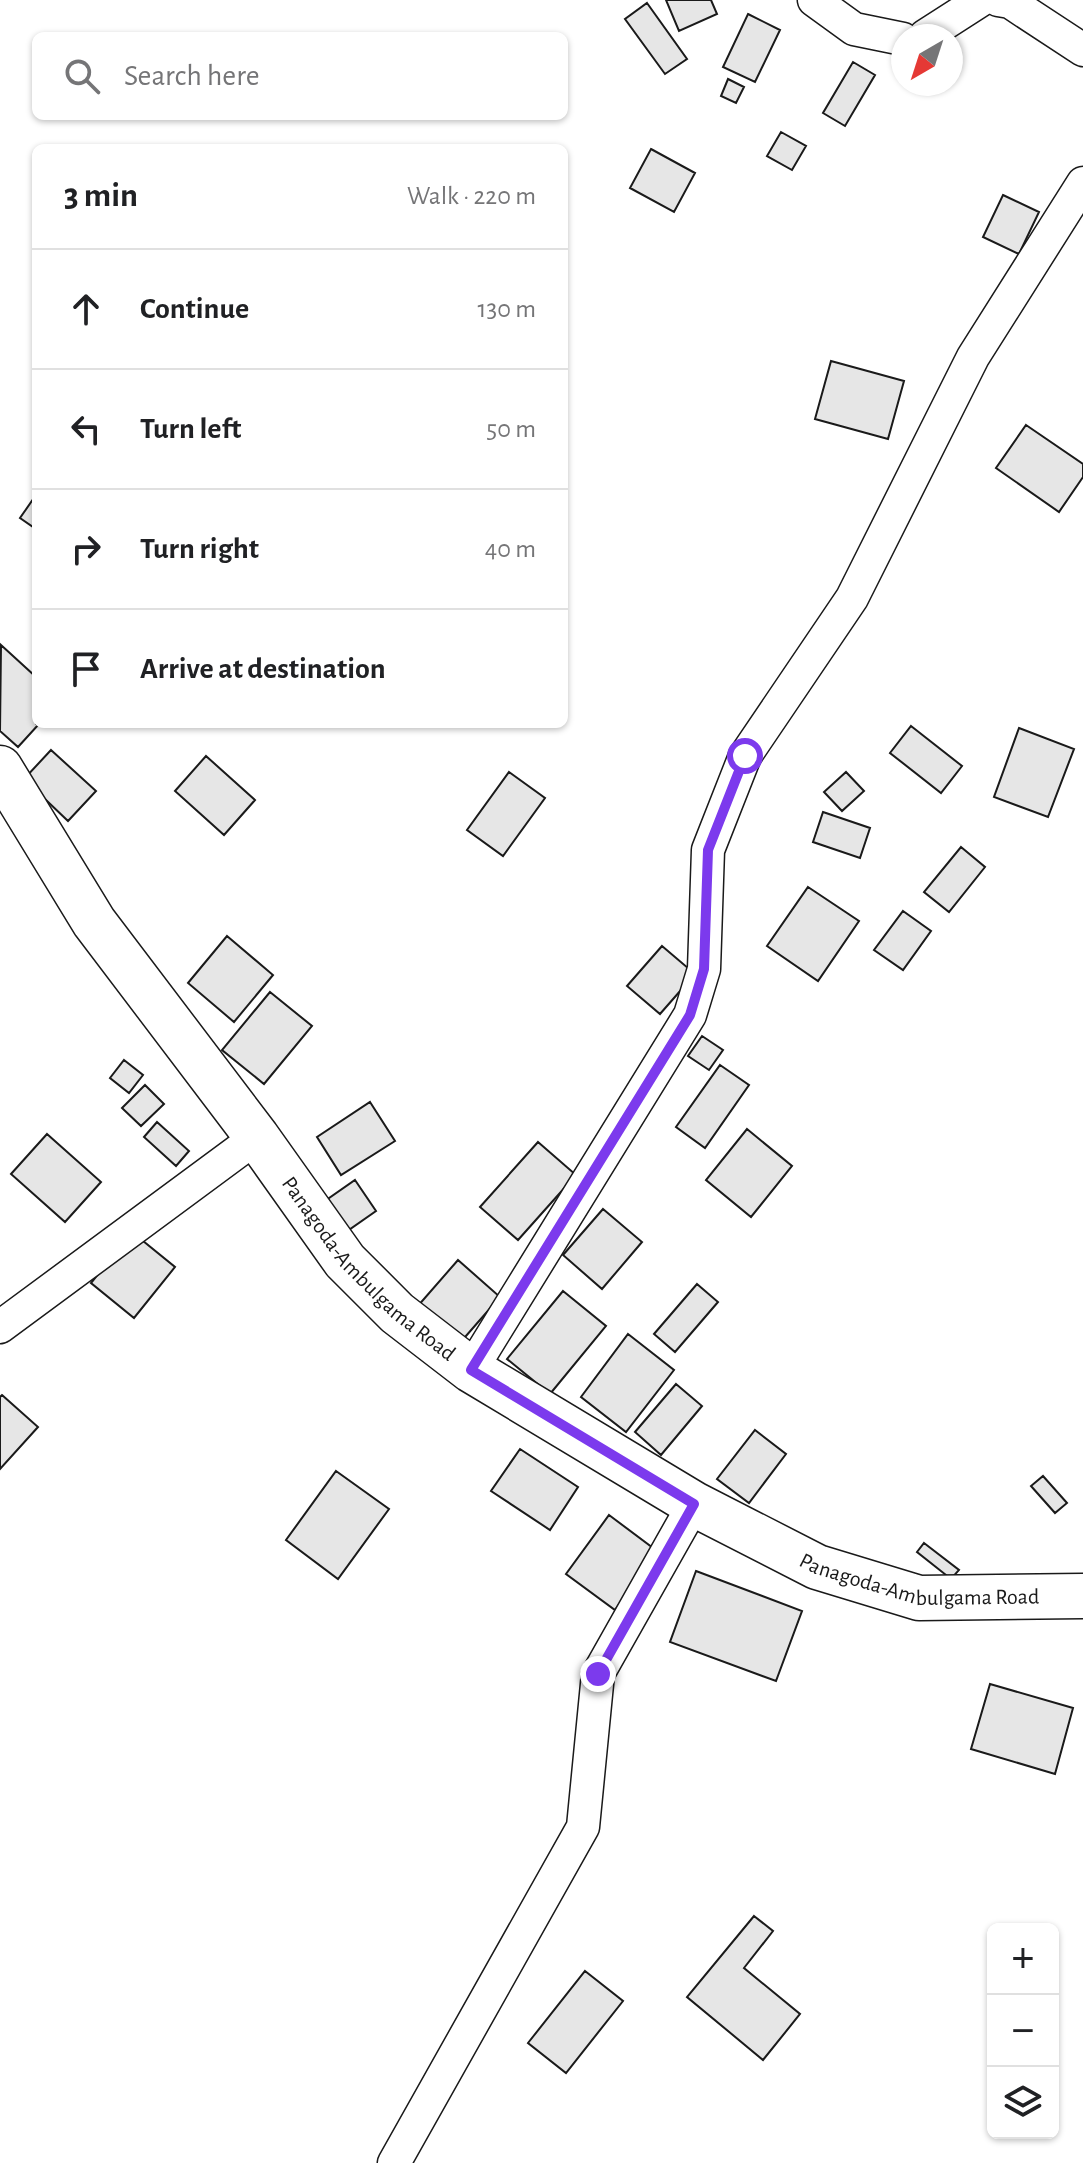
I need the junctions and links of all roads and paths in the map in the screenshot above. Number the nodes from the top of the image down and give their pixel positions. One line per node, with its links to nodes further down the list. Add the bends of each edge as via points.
1 (814, 0): 5 (street, via 854,29)
2 (981, 0): 4 (street)
3 (998, 0): 6 (street, via 1010,2)
4 (944, 24)
5 (891, 37)
6 (1083, 50)
7 (1083, 183): 11 (street, via 973,357 852,598 745,756 708,850 704,969 690,1015)
8 (0, 768): 9 (main road, Panagoda-Ambulgama Road, via 94,922)
9 (257, 1137): 10 (street); 11 (main road, Panagoda-Ambulgama Road, via 345,1261 397,1313)
10 (0, 1327)
11 (471, 1370): 12 (main road, Panagoda-Ambulgama Road)
12 (694, 1504): 13 (main road, Panagoda-Ambulgama Road, via 817,1567 919,1598); 14 (street, via 598,1674 583,1827)
13 (1083, 1596)
14 (394, 2163)

